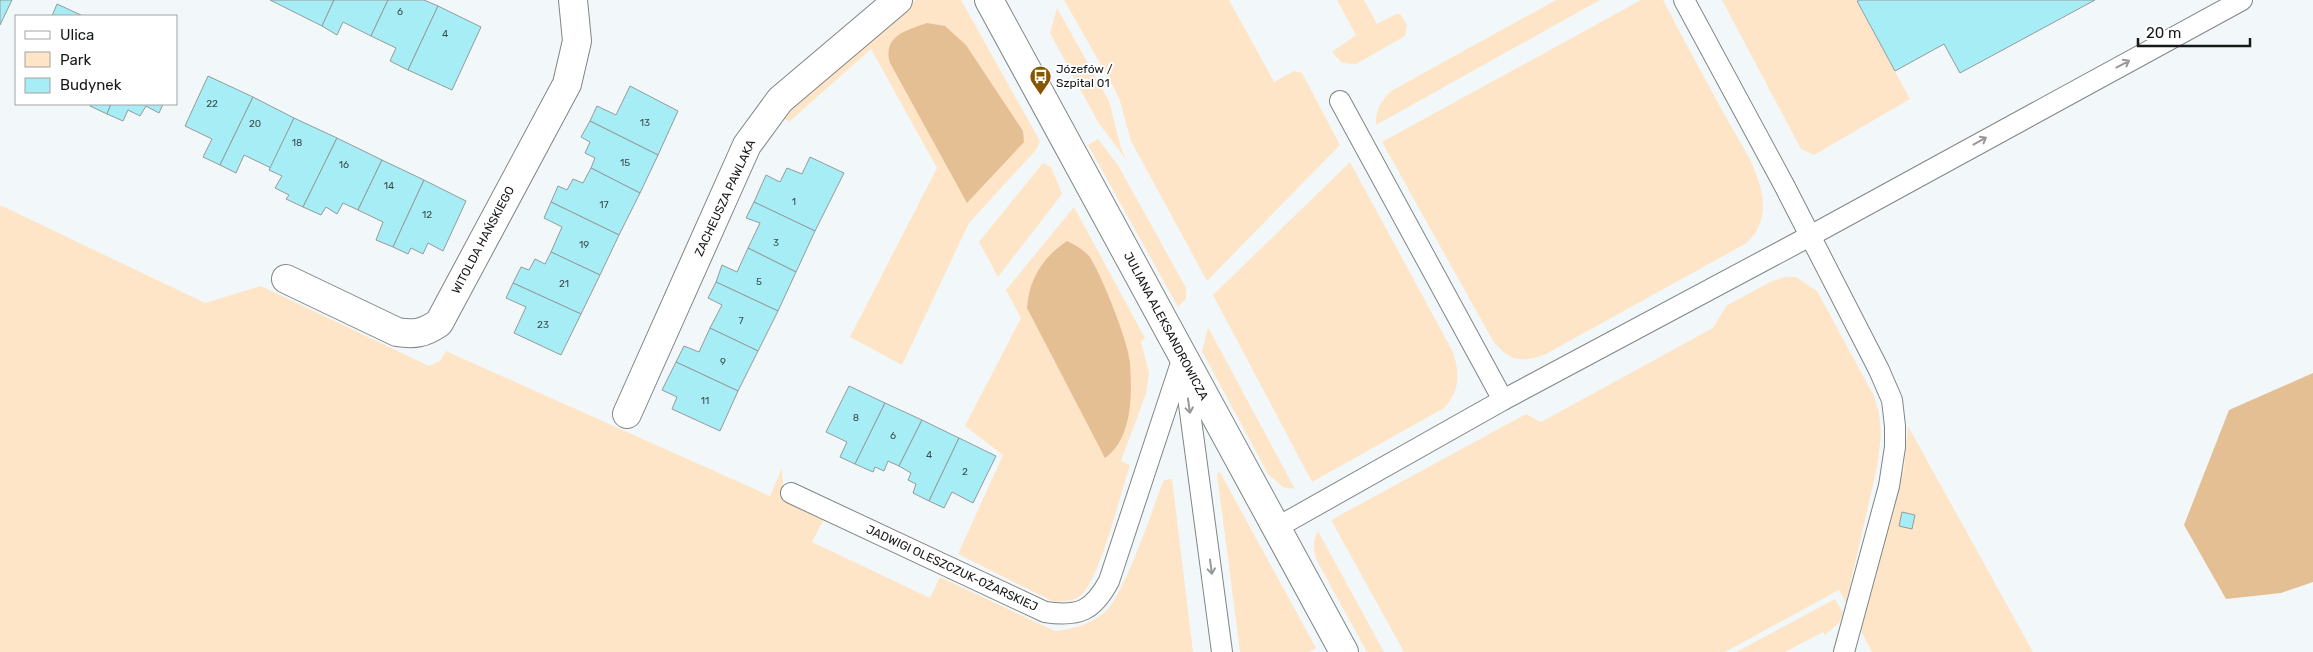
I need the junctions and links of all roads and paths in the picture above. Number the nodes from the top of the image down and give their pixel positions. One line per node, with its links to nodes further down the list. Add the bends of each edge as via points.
1 (573, 0): 8 (street, WITOLDA HAŃSKIEGO, via 577,41 567,84 439,323 426,332 412,335 397,332)
2 (898, 0): 11 (street, ZACHEUSZA PAWLAKA, via 780,100 748,145)
3 (988, 0): 9 (street, JULIANA ALEKSANDROWICZA)
4 (1684, 0): 7 (lane)
5 (2242, 0): 7 (lane, one-way to 5)
6 (1340, 101): 10 (lane)
7 (1810, 236): 10 (lane); 16 (lane, via 1879,370 1892,400 1896,426 1889,486)
8 (286, 279)
9 (1183, 357): 12 (lane, JADWIGI OLESZCZUK-OŻARSKIEJ, via 1109,581 1099,599 1081,611 1065,615 1045,612); 13 (street, JULIANA ALEKSANDROWICZA); 14 (lane, one-way to 14)
10 (1502, 400): 13 (lane)
11 (627, 414)
12 (791, 493)
13 (1276, 528): 15 (street, JULIANA ALEKSANDROWICZA)
14 (1222, 652)
15 (1344, 652)
16 (1844, 652)

